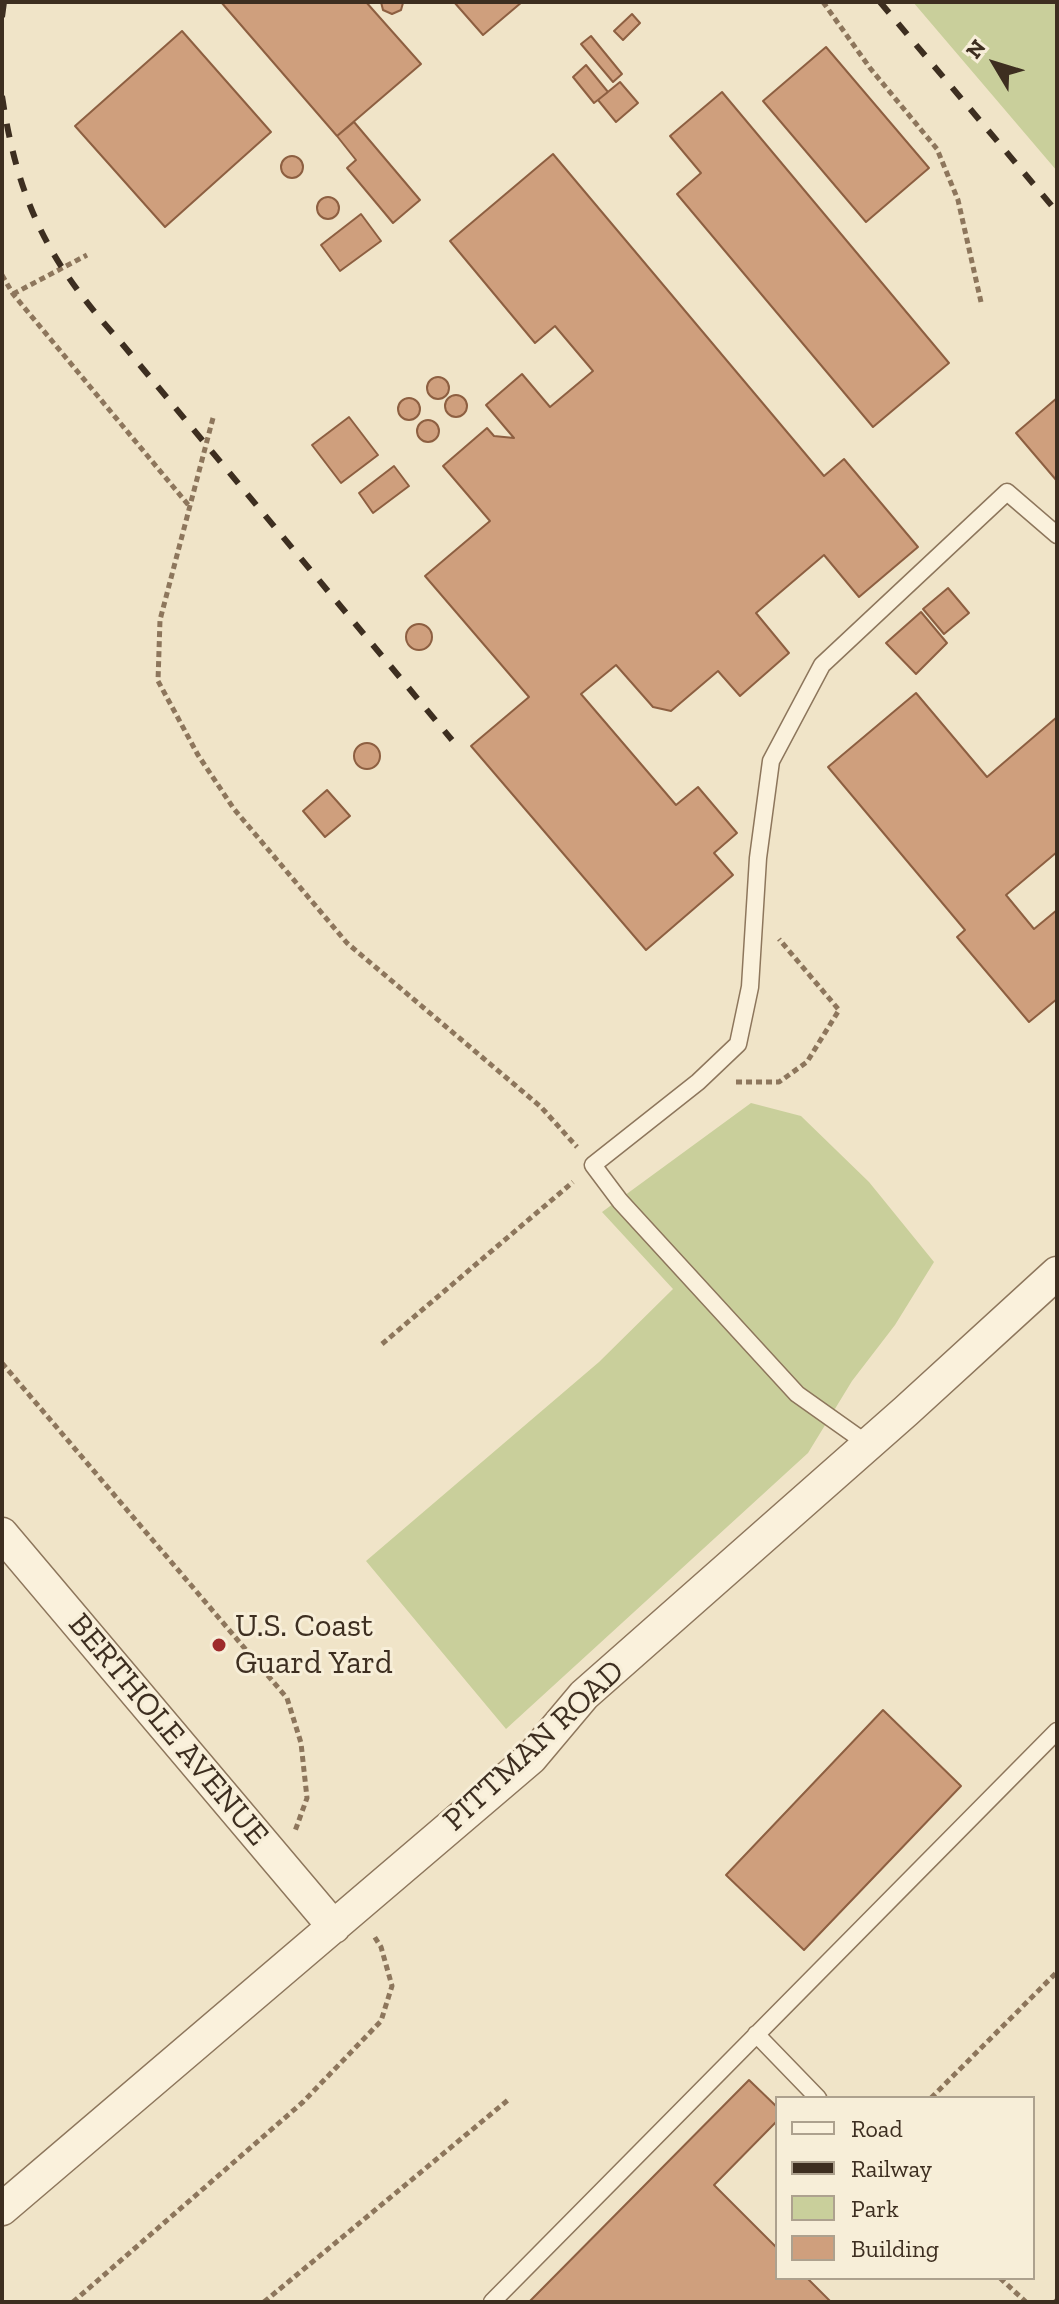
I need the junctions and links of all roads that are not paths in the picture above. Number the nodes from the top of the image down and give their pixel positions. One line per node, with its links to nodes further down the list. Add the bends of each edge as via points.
1 (1057, 535): 3 (lane, via 1007,492 822,665 771,761 750,987 738,1044 593,1165 797,1394)
2 (1057, 1273): 3 (street, PITTMAN ROAD)
3 (869, 1445): 6 (street, PITTMAN ROAD, via 584,1695 531,1758)
4 (2, 1534): 6 (street, BERTHOLE AVENUE, via 283,1866)
5 (1057, 1731): 7 (lane)
6 (344, 1917): 9 (street, PITTMAN ROAD)
7 (756, 2034): 8 (lane); 10 (lane)
8 (816, 2096)
9 (2, 2209)
10 (492, 2302)

